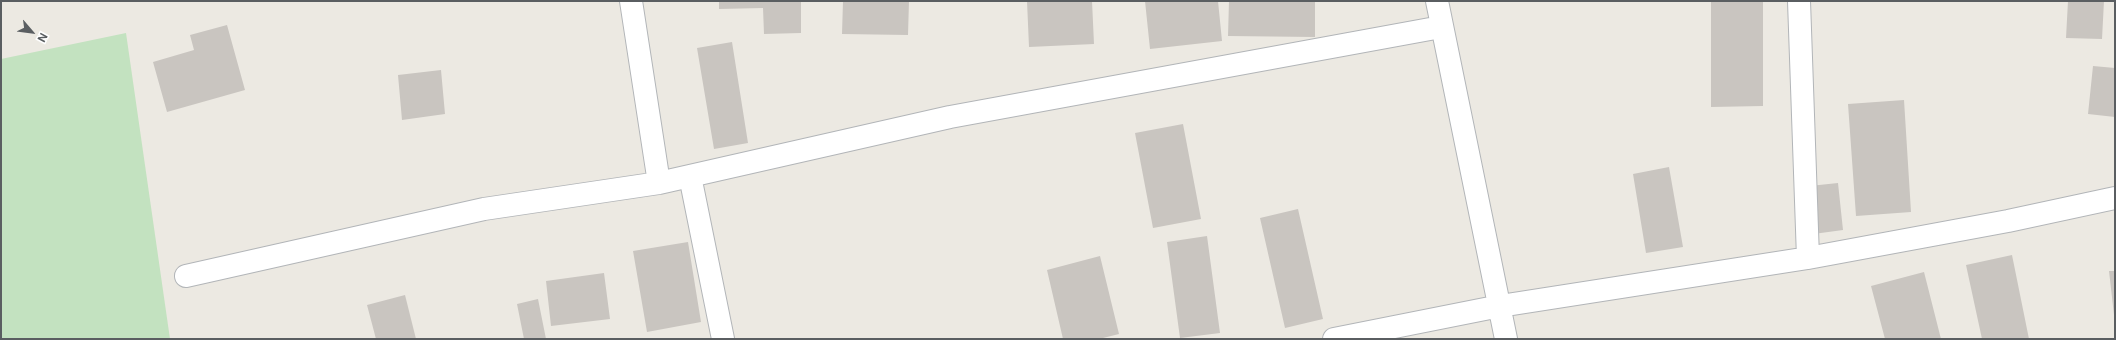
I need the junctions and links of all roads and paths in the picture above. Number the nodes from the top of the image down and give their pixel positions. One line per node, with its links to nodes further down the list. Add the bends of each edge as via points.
1 (631, 1): 6 (street)
2 (1437, 1): 4 (street)
3 (1799, 1): 8 (street)
4 (1441, 27): 5 (street, via 950,117); 10 (street)
5 (690, 176): 6 (street); 11 (street)
6 (659, 183): 9 (street, via 484,209)
7 (2115, 198): 8 (street, via 2008,221)
8 (1808, 258): 10 (street)
9 (186, 276)
10 (1500, 306): 12 (street); 13 (street)
11 (723, 339)
12 (1334, 339)
13 (1506, 339)

